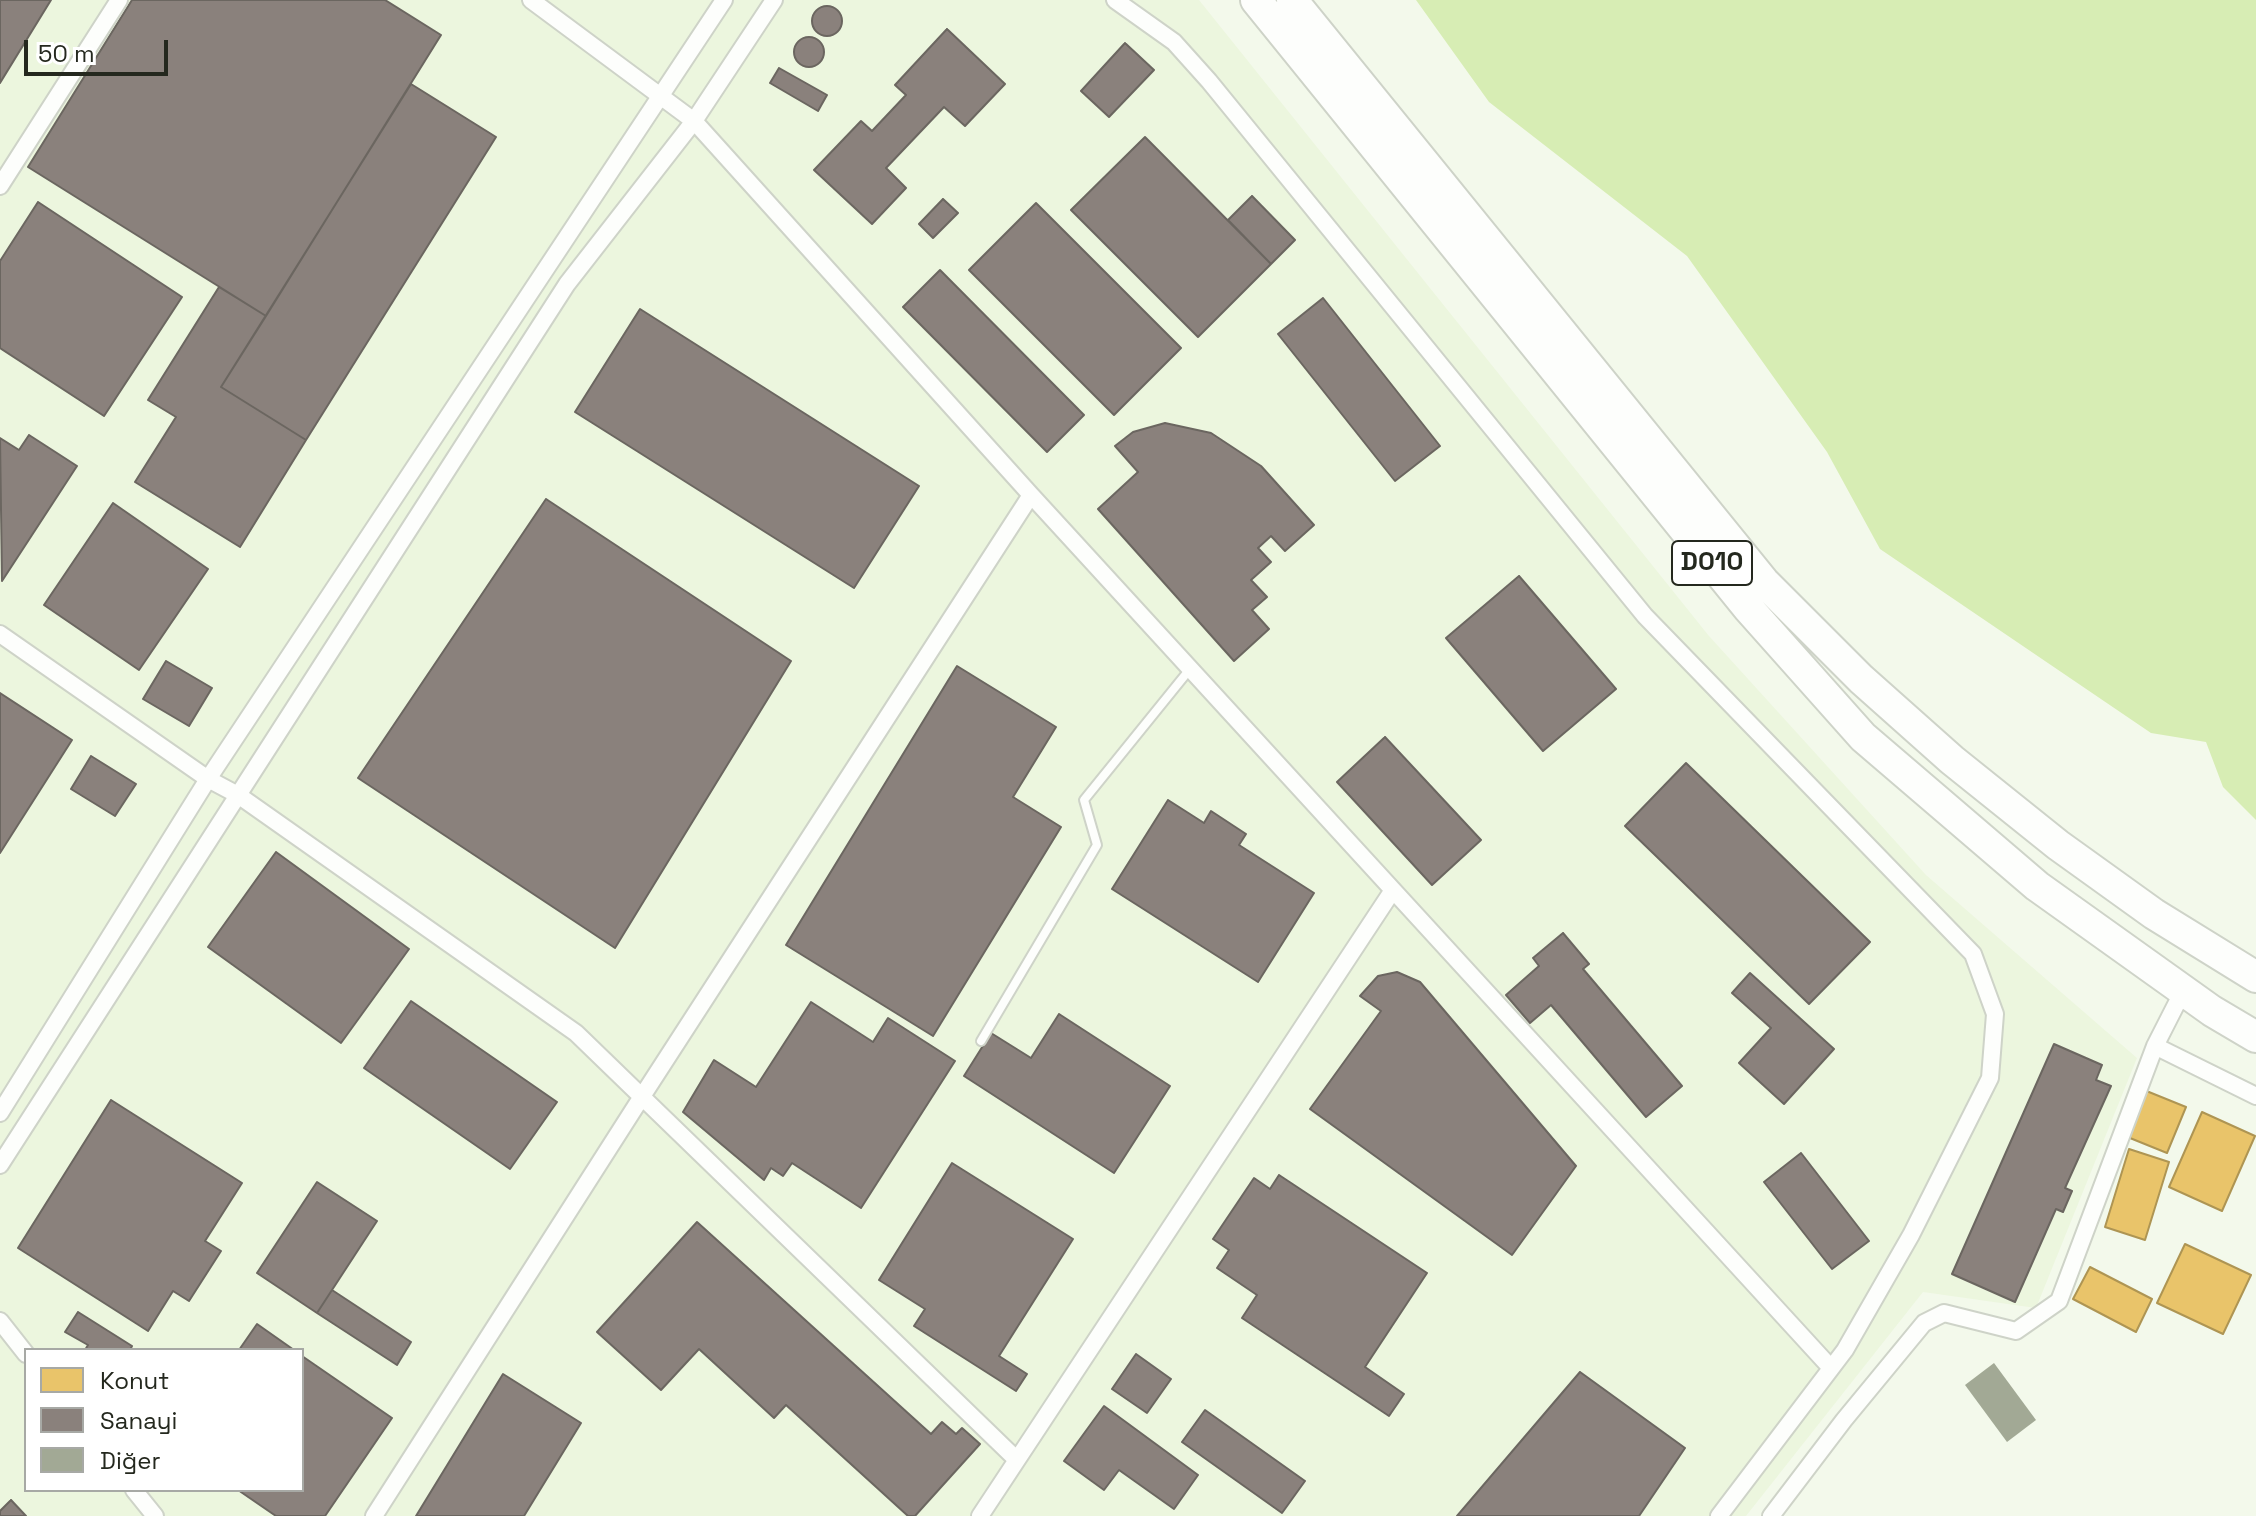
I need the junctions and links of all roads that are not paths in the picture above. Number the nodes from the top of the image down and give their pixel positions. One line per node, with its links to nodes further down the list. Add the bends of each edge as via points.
1 (119, 0): 10 (street)
2 (531, 0): 8 (street)
3 (724, 0): 8 (street)
4 (774, 0): 9 (street)
5 (1115, 0): 28 (street, via 1174,42 1209,81 1645,616 1973,954 1995,1014 1990,1078 1911,1235)
6 (1256, 0): 18 (highway, D010, via 1749,609 1863,737 2037,886)
7 (1292, 0): 17 (highway, D010, via 1764,582 1861,679 2022,817 2154,914)
8 (662, 96): 9 (street); 14 (street)
9 (694, 121): 11 (street); 15 (street, via 567,284)
10 (0, 186)
11 (1031, 495): 13 (street); 23 (street)
12 (0, 634): 14 (street)
13 (1191, 669): 16 (street); 20 (lane, via 1084,800 1097,845)
14 (208, 779): 15 (street); 24 (street)
15 (238, 795): 23 (street, via 576,1033); 25 (street)
16 (1393, 890): 28 (street); 29 (street)
17 (2256, 977)
18 (2183, 991): 19 (highway, D010); 21 (street)
19 (2256, 1037)
20 (981, 1041)
21 (2155, 1046): 22 (street); 35 (street, via 2059,1301 2016,1331 1944,1313 1924,1323)
22 (2256, 1096)
23 (641, 1098): 29 (street); 32 (street)
24 (0, 1113)
25 (0, 1165)
26 (0, 1321): 27 (street)
27 (24, 1351)
28 (1831, 1368): 34 (street)
29 (1017, 1460): 33 (street)
30 (136, 1492): 31 (street)
31 (155, 1516)
32 (374, 1516)
33 (980, 1516)
34 (1719, 1516)
35 (1771, 1516)

